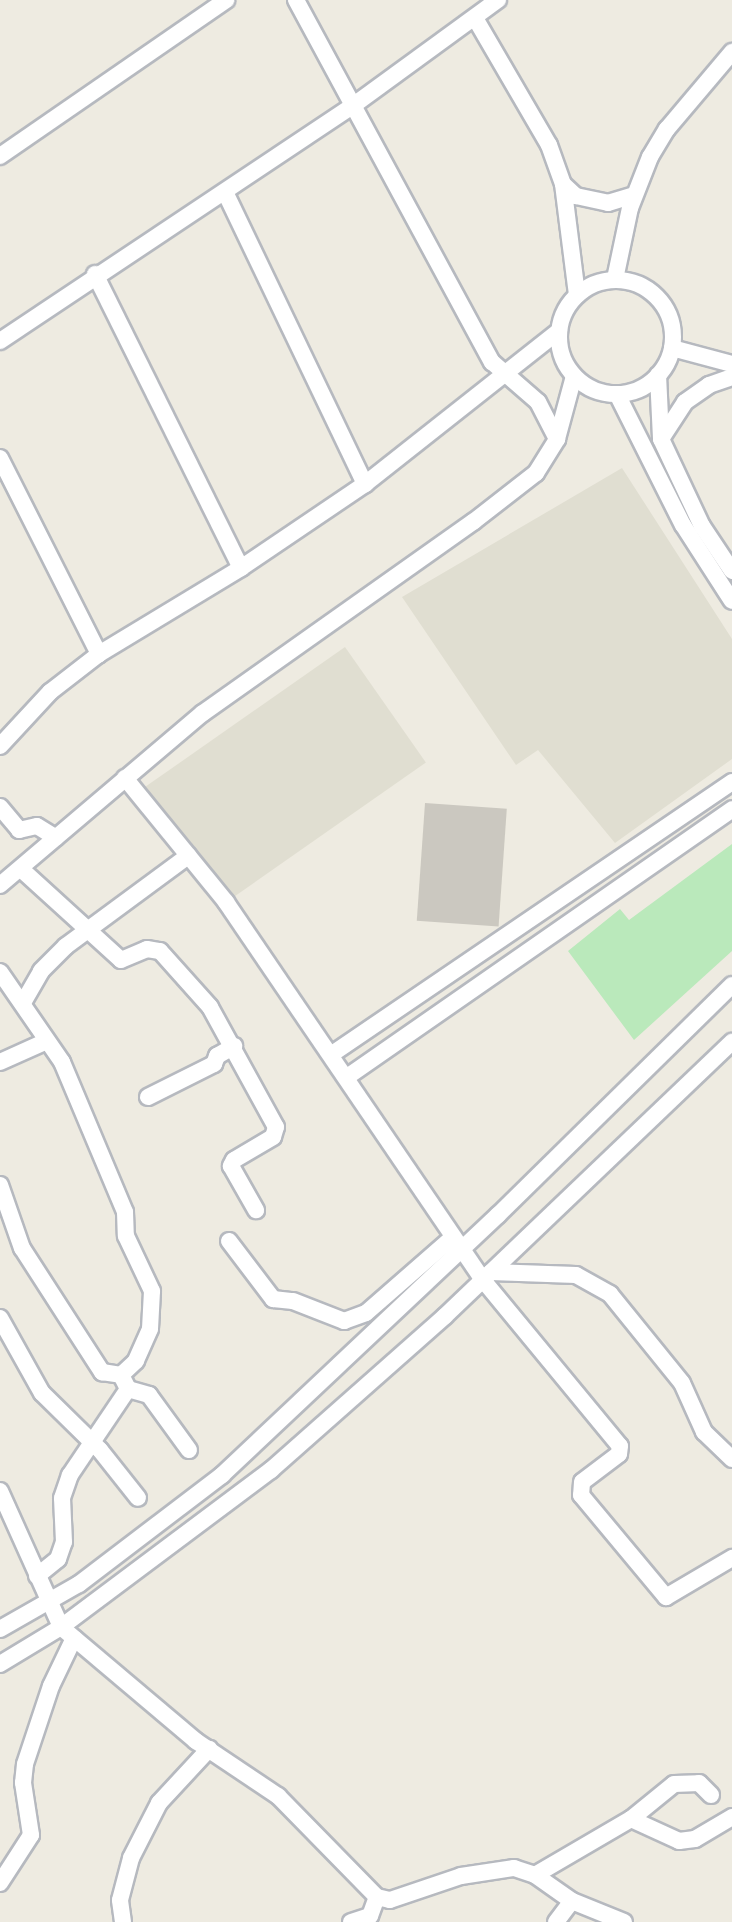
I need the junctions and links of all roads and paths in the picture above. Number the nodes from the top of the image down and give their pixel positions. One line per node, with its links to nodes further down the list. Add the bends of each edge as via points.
1 (226, 0): 7 (street)
2 (296, 0): 6 (street, via 320,37)
3 (495, 1): 4 (street)
4 (475, 18): 6 (street); 8 (street, via 549,145)
5 (732, 52): 10 (street, via 667,129)
6 (351, 107): 9 (street); 18 (street, via 492,362)
7 (0, 156)
8 (563, 184): 10 (street, via 576,196 608,202); 13 (street)
9 (225, 192): 11 (street); 26 (street)
10 (634, 195): 12 (street)
11 (94, 274): 15 (street); 27 (street)
12 (615, 279): 13 (street, via 594,284); 16 (street, via 635,282 653,292 673,327)
13 (577, 295): 14 (street)
14 (559, 331): 18 (street); 20 (street, via 562,355)
15 (0, 341)
16 (672, 348): 17 (street); 19 (street)
17 (732, 364)
18 (504, 374): 23 (street, via 538,402); 26 (street)
19 (658, 375): 22 (street, via 639,388); 24 (street)
20 (574, 376): 22 (street, via 594,390); 23 (street)
21 (732, 377): 24 (street, via 709,385 685,402)
22 (617, 394): 29 (street, via 683,525)
23 (557, 439): 32 (street, via 536,473 507,497 202,713)
24 (661, 439): 28 (street, via 702,526)
25 (0, 458): 30 (street)
26 (365, 484): 27 (street)
27 (241, 568): 30 (street)
28 (732, 571)
29 (732, 601)
30 (99, 654): 31 (street, via 50,692)
31 (0, 746)
32 (125, 778): 36 (street); 37 (street)
33 (732, 782): 47 (street)
34 (0, 807): 36 (street, via 19,830 37,825)
35 (732, 809): 49 (street)
36 (56, 838): 38 (street)
37 (188, 856): 40 (street); 47 (street)
38 (21, 869): 39 (street); 40 (street)
39 (0, 885)
40 (88, 932): 43 (street, via 41,971); 46 (street, via 121,960 147,949 160,951 210,1007)
41 (0, 972): 43 (street)
42 (732, 985): 54 (street)
43 (24, 1002): 44 (street)
44 (47, 1041): 48 (street); 57 (street, via 61,1062 125,1212 126,1236 152,1291 150,1329)
45 (732, 1042): 55 (street)
46 (233, 1046): 50 (street, via 217,1056 214,1064); 52 (street, via 276,1127 273,1137 234,1160 232,1166)
47 (332, 1054): 49 (street)
48 (0, 1062)
49 (347, 1077): 54 (street)
50 (148, 1097)
51 (0, 1185): 57 (street, via 22,1248 102,1372)
52 (256, 1210)
53 (229, 1241): 54 (street, via 273,1299 293,1301 344,1321 366,1313)
54 (456, 1244): 55 (street); 65 (street, via 222,1475)
55 (487, 1276): 60 (street, via 576,1275 610,1294 682,1383 704,1432); 63 (street, via 621,1448 582,1482 580,1491 660,1593 674,1597); 66 (street, via 271,1470)
56 (0, 1318): 58 (street, via 41,1393)
57 (125, 1382): 58 (street); 59 (street, via 149,1395)
58 (90, 1444): 62 (street); 64 (street, via 62,1498 64,1542 58,1559)
59 (189, 1450)
60 (732, 1459)
61 (0, 1491): 64 (street)
62 (138, 1498)
63 (732, 1558)
64 (37, 1576): 65 (street)
65 (49, 1603): 66 (street); 67 (street)
66 (61, 1627): 68 (street); 69 (street)
67 (0, 1629)
68 (74, 1638): 70 (street); 75 (street, via 51,1686 25,1764 23,1783 31,1835)
69 (0, 1664)
70 (209, 1749): 76 (street, via 278,1796); 78 (street, via 159,1803 137,1847 120,1900)
71 (711, 1795): 73 (street, via 699,1783 674,1783)
72 (732, 1816): 73 (street, via 695,1839 680,1841)
73 (631, 1819): 74 (street)
74 (535, 1875): 76 (street, via 493,1868 390,1900); 77 (street)
75 (0, 1883)
76 (377, 1898): 79 (street, via 370,1916)
77 (572, 1901): 80 (street); 81 (street)
78 (123, 1922)
79 (351, 1922)
80 (556, 1922)
81 (624, 1922)

